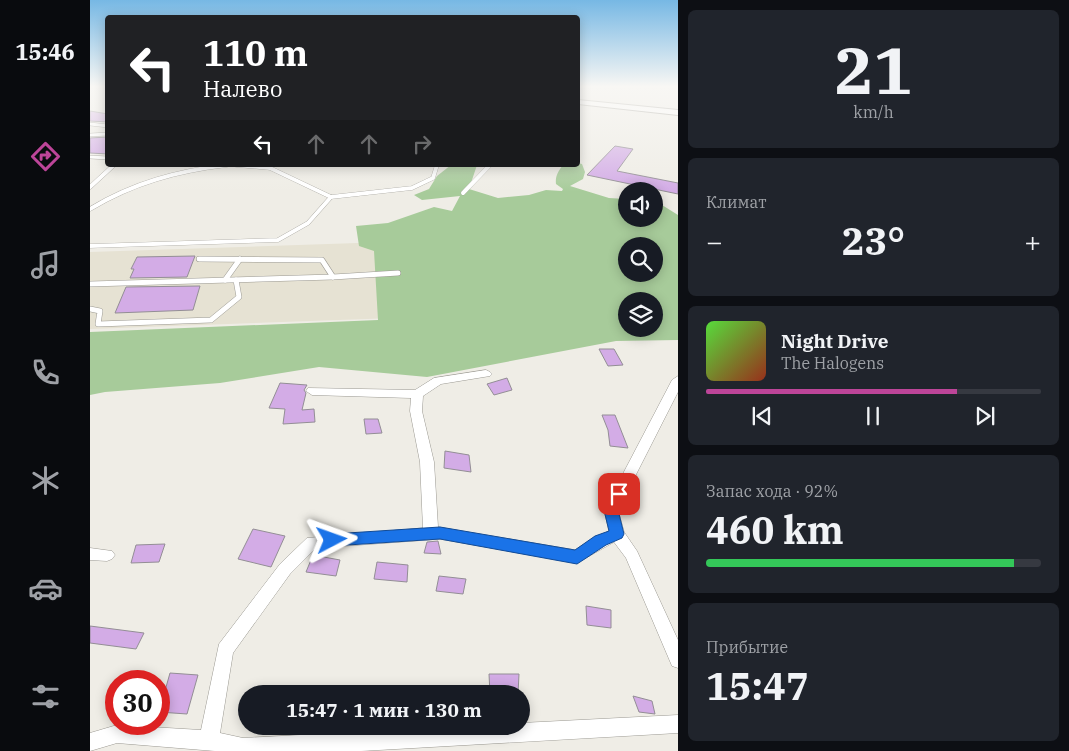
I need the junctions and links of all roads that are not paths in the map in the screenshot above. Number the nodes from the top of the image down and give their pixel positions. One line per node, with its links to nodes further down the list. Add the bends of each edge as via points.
1 (90, 124): 2 (lane)
2 (105, 126)
3 (105, 134): 4 (lane)
4 (90, 135)
5 (90, 157): 6 (lane)
6 (105, 158)
7 (112, 167): 12 (lane)
8 (206, 167): 15 (lane, via 150,179 112,194)
9 (259, 167): 14 (lane, via 270,168)
10 (436, 167): 14 (lane, via 433,178 412,188)
11 (488, 167): 13 (lane)
12 (90, 186)
13 (463, 193)
14 (331, 197): 16 (lane, via 308,223 278,240)
15 (90, 209)
16 (90, 246)
17 (198, 259): 18 (lane)
18 (240, 259): 20 (lane, via 322,260); 21 (lane)
19 (398, 273): 20 (lane)
20 (333, 277): 22 (lane)
21 (225, 280): 22 (lane); 23 (lane)
22 (236, 280): 24 (lane, via 239,297 211,320 98,324 100,311)
23 (90, 284)
24 (90, 309)
25 (486, 374): 28 (street, via 438,381)
26 (678, 380): 30 (street, via 611,510)
27 (312, 391): 28 (street)
28 (417, 394): 29 (street, via 416,411 427,462)
29 (431, 534): 30 (street, via 577,557 600,540); 35 (street, via 312,542 285,569 225,650)
30 (617, 534): 33 (street, via 632,555)
31 (90, 554): 32 (street)
32 (107, 555)
33 (678, 660)
34 (678, 724): 35 (street, via 243,748)
35 (209, 740): 36 (street, via 117,734)
36 (90, 742)

